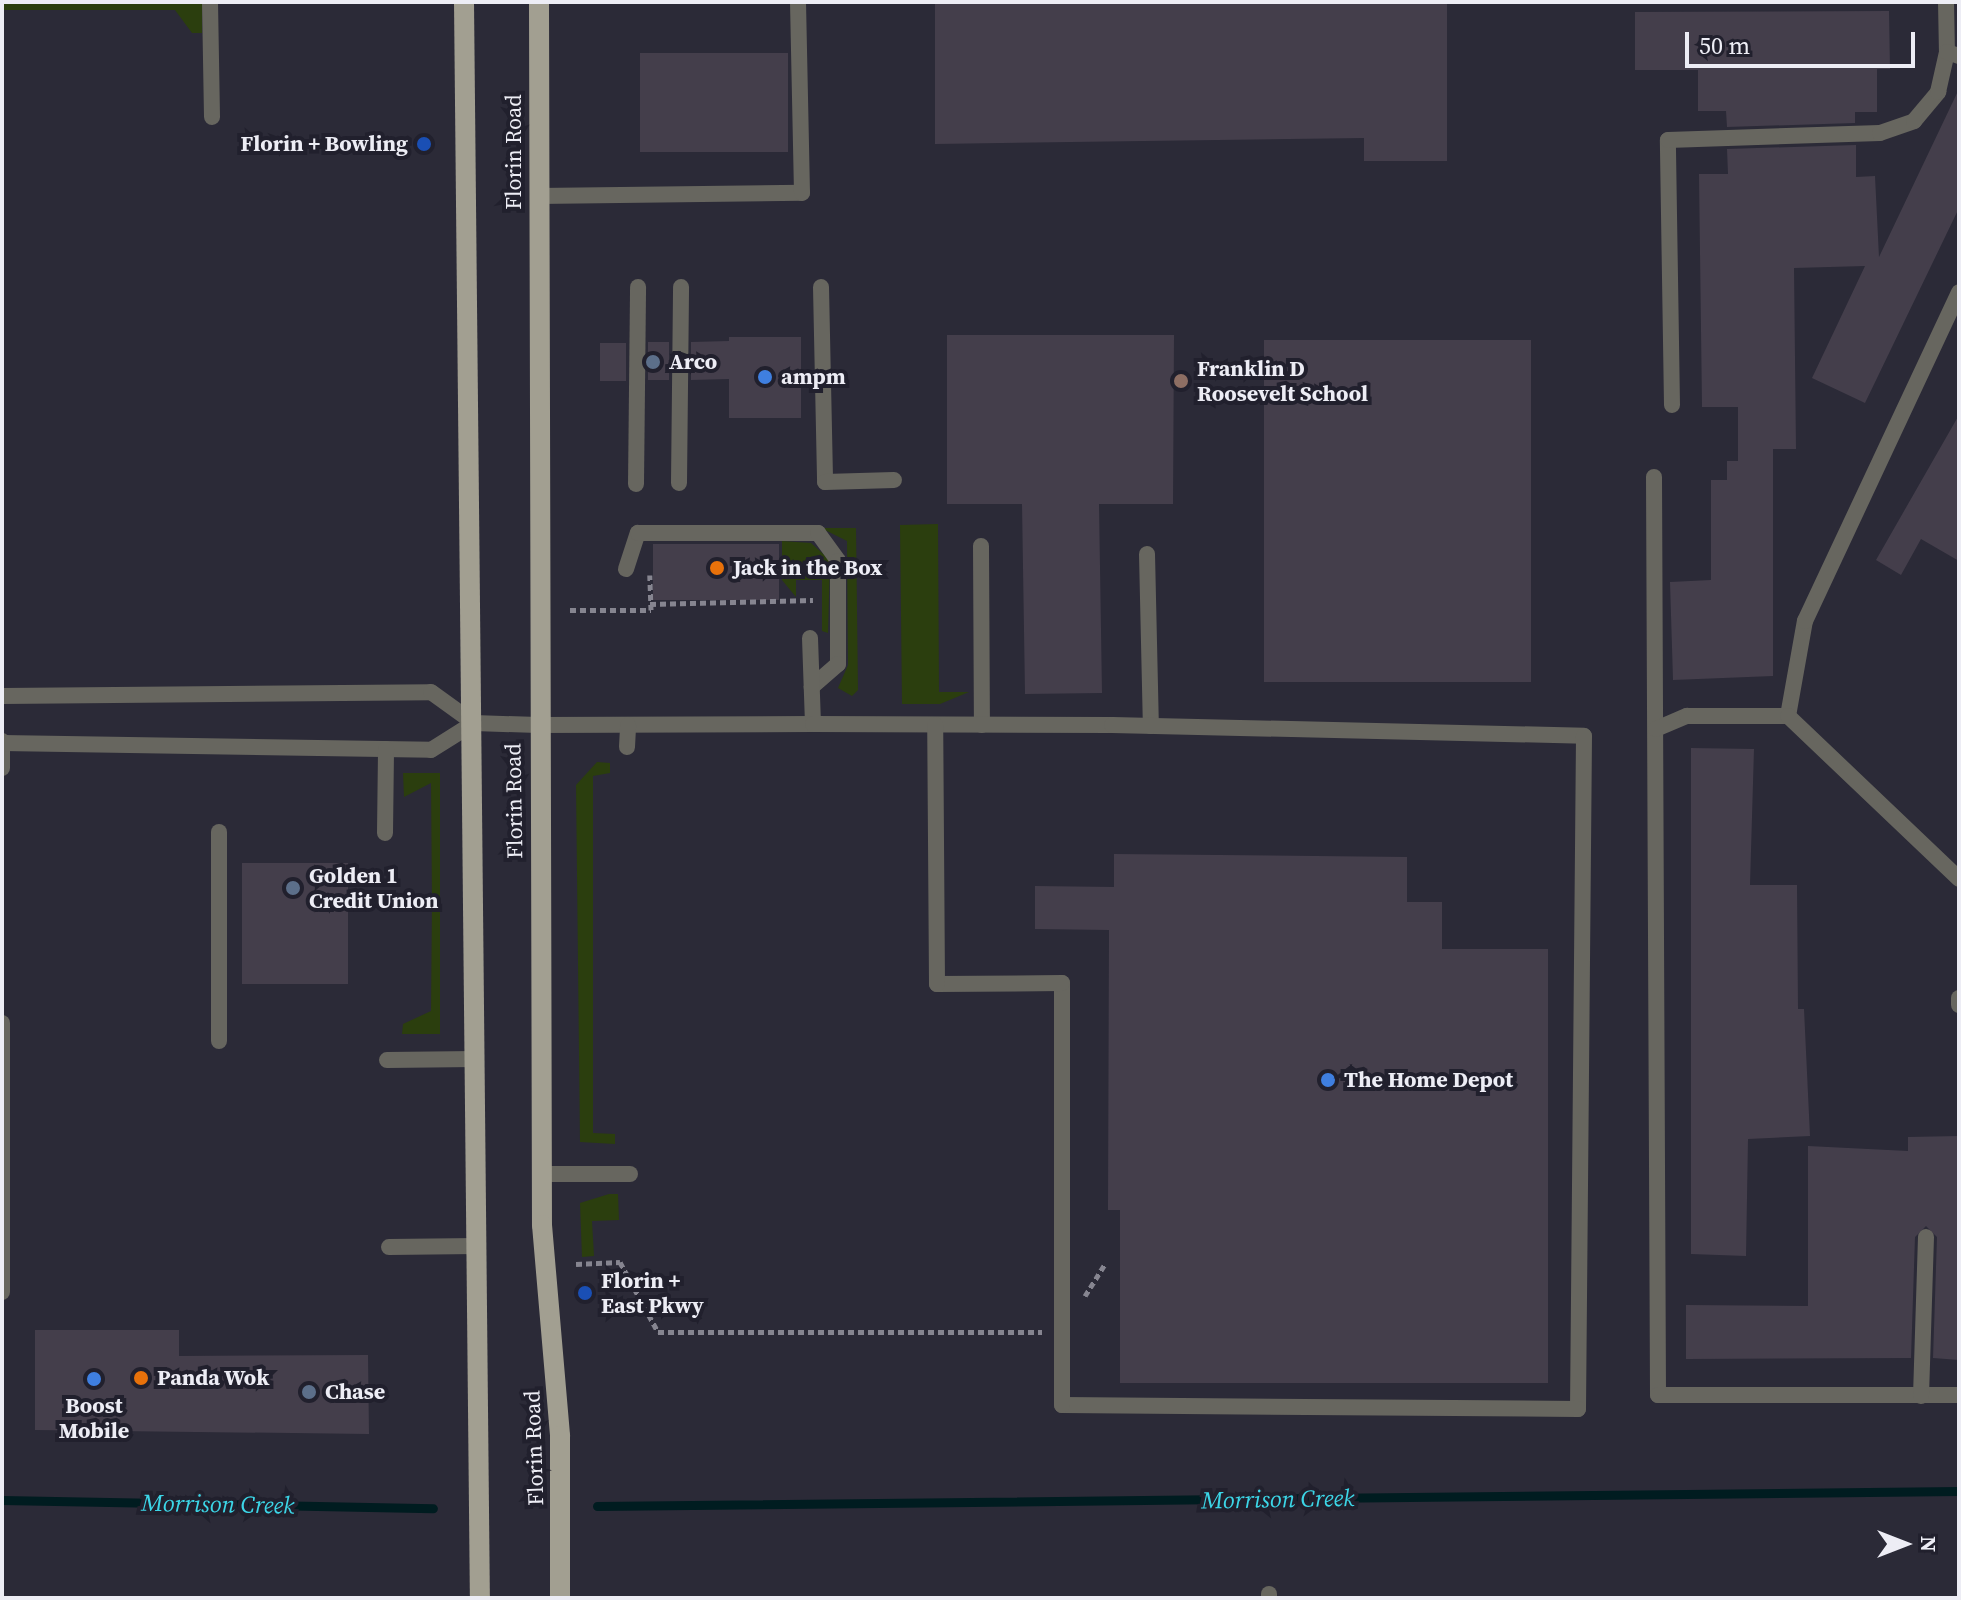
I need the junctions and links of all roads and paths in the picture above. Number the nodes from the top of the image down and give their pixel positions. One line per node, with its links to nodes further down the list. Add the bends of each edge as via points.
1 (210, 2): 7 (lane)
2 (464, 2): 29 (main road, Florin Road)
3 (539, 2): 8 (main road, Florin Road)
4 (798, 2): 8 (lane, via 802,193)
5 (1946, 2): 6 (lane)
6 (1953, 54): 13 (lane, via 1938,92 1914,121 1880,133 1668,140)
7 (212, 117)
8 (538, 196): 31 (main road, Florin Road)
9 (638, 287): 17 (lane)
10 (681, 287): 16 (lane)
11 (821, 287): 15 (lane, via 825,482)
12 (1958, 297): 28 (lane, via 1805,621)
13 (1672, 405)
14 (1654, 477): 36 (lane)
15 (894, 480)
16 (679, 483)
17 (636, 484)
18 (981, 546): 34 (lane)
19 (1147, 554): 35 (lane)
20 (649, 560): 23 (path)
21 (626, 569): 26 (lane, via 638,533 818,533 838,561 838,664)
22 (813, 600): 23 (path)
23 (650, 604): 24 (path, via 651,610)
24 (570, 610)
25 (810, 638): 26 (lane)
26 (812, 687): 30 (lane)
27 (2, 696): 29 (lane, via 431,692)
28 (1788, 716): 36 (lane, via 1687,716); 43 (lane)
29 (474, 723): 31 (lane); 39 (lane, via 431,750); 48 (main road, Florin Road)
30 (813, 724): 32 (lane); 33 (lane)
31 (538, 725): 32 (lane); 50 (main road, Florin Road)
32 (628, 725): 38 (lane)
33 (935, 725): 34 (lane); 58 (lane, via 937,984 1062,983)
34 (982, 725): 35 (lane)
35 (1151, 726): 58 (lane, via 1584,736 1578,1409 1062,1405)
36 (1656, 729): 60 (lane, via 1658,1395)
37 (2, 742): 39 (lane); 40 (lane)
38 (627, 747)
39 (386, 749): 42 (lane)
40 (2, 768)
41 (219, 832): 47 (lane)
42 (385, 833)
43 (1959, 879)
44 (1959, 998): 45 (lane)
45 (1959, 1005)
46 (2, 1023): 57 (lane)
47 (219, 1041)
48 (475, 1059): 49 (lane); 53 (main road, Florin Road)
49 (387, 1060)
50 (542, 1174): 51 (lane); 62 (main road, Florin Road, via 560,1436)
51 (630, 1174)
52 (1926, 1237): 60 (lane)
53 (476, 1246): 54 (lane); 61 (main road, Florin Road)
54 (389, 1247)
55 (1106, 1263): 58 (path, via 1090,1291)
56 (576, 1264): 58 (path, via 620,1262 658,1332 1048,1332)
57 (2, 1292)
58 (1061, 1318)
59 (1959, 1395): 60 (lane)
60 (1921, 1396)
61 (480, 1598)
62 (560, 1598)

